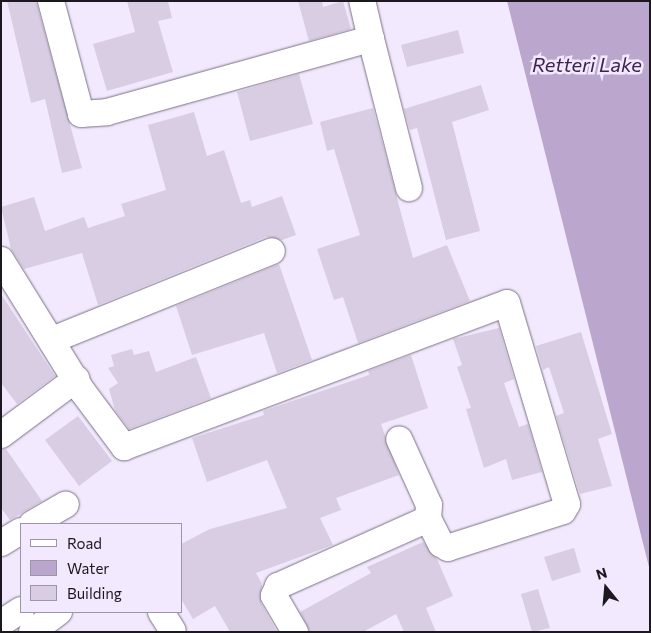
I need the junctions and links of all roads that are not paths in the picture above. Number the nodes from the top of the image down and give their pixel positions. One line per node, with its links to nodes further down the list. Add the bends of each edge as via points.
1 (52, 1): 3 (street, via 81,114 107,112)
2 (362, 1): 3 (street)
3 (371, 39): 4 (street)
4 (409, 188)
5 (272, 251): 7 (street)
6 (1, 260): 7 (street)
7 (52, 340): 8 (street)
8 (76, 379): 9 (street); 12 (street, via 124,447 507,303 567,504 563,511 448,548)
9 (1, 435)
10 (399, 439): 12 (street, via 429,504)
11 (66, 504): 13 (street)
12 (428, 519): 20 (street, via 278,586 274,596)
13 (34, 523)
14 (20, 532): 15 (street)
15 (1, 543)
16 (20, 611): 18 (street)
17 (58, 613): 19 (street)
18 (1, 623)
19 (32, 632)
20 (295, 632)

